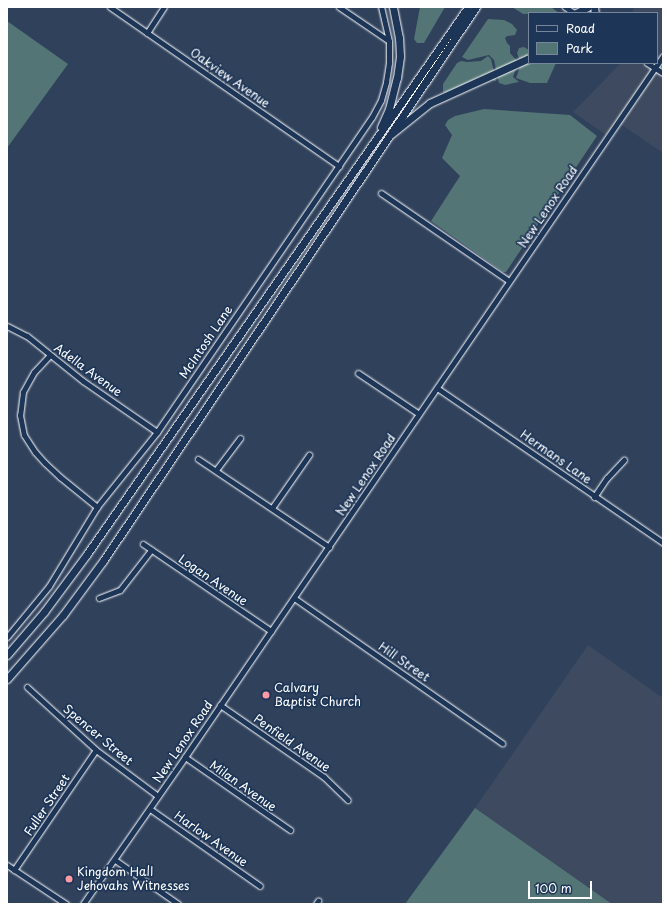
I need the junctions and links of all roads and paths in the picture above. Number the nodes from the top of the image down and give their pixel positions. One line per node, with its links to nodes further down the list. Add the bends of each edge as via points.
1 (110, 7): 10 (street, Oakview Avenue)
2 (164, 7): 10 (street)
3 (339, 7): 11 (street)
4 (381, 7): 11 (street, McIntosh Lane)
5 (392, 7): 18 (highway, via 399,38 398,78 389,109)
6 (468, 7): 18 (highway)
7 (476, 7): 17 (highway)
8 (588, 7): 9 (highway)
9 (577, 12)
10 (147, 33): 19 (street, Oakview Avenue)
11 (389, 42): 19 (street, McIntosh Lane, via 388,69 381,100)
12 (528, 58): 17 (highway, via 430,103)
13 (649, 64): 15 (street)
14 (658, 64): 15 (street, New Lenox Road)
15 (655, 68): 16 (street); 21 (street, New Lenox Road)
16 (663, 74)
17 (387, 137): 45 (highway, via 103,561 63,615)
18 (369, 150): 44 (highway, via 87,554 44,612)
19 (339, 166): 27 (street, McIntosh Lane)
20 (381, 193): 21 (street)
21 (509, 281): 25 (street, New Lenox Road)
22 (7, 326): 23 (street, Adella Avenue, via 27,336)
23 (50, 355): 27 (street, Adella Avenue); 34 (street, via 34,372 23,392 20,415 24,435 50,468)
24 (358, 373): 26 (street)
25 (437, 388): 26 (street, New Lenox Road); 33 (street, Hermans Lane)
26 (419, 414): 38 (street, New Lenox Road)
27 (157, 432): 34 (street, McIntosh Lane)
28 (240, 438): 32 (street)
29 (309, 455): 35 (street)
30 (198, 459): 32 (street)
31 (624, 460): 33 (street)
32 (216, 470): 35 (street)
33 (594, 497): 36 (street, Hermans Lane)
34 (97, 507): 43 (street, McIntosh Lane, via 49,586)
35 (272, 508): 38 (street)
36 (663, 543)
37 (144, 544): 39 (street, Logan Avenue)
38 (329, 547): 41 (street, New Lenox Road)
39 (152, 550): 40 (street, via 120,590); 42 (street, Logan Avenue)
40 (99, 598)
41 (294, 598): 42 (street, New Lenox Road); 48 (street, Hill Street)
42 (271, 632): 47 (street, New Lenox Road)
43 (7, 637)
44 (7, 655)
45 (7, 679)
46 (27, 687): 49 (street, Spencer Street)
47 (220, 705): 50 (street, New Lenox Road); 52 (street, Penfield Avenue, via 324,777)
48 (502, 743)
49 (96, 750): 51 (street, Spencer Street); 57 (street, Fuller Street)
50 (185, 757): 51 (street, New Lenox Road); 54 (street, Milan Avenue)
51 (158, 796): 53 (street, New Lenox Road)
52 (348, 800)
53 (150, 809): 55 (street, New Lenox Road); 58 (street, Harlow Avenue)
54 (290, 830)
55 (115, 860): 60 (street, New Lenox Road); 61 (street)
56 (7, 865): 57 (street)
57 (14, 870): 59 (street)
58 (260, 886)
59 (66, 904)
60 (83, 904)
61 (178, 904)

